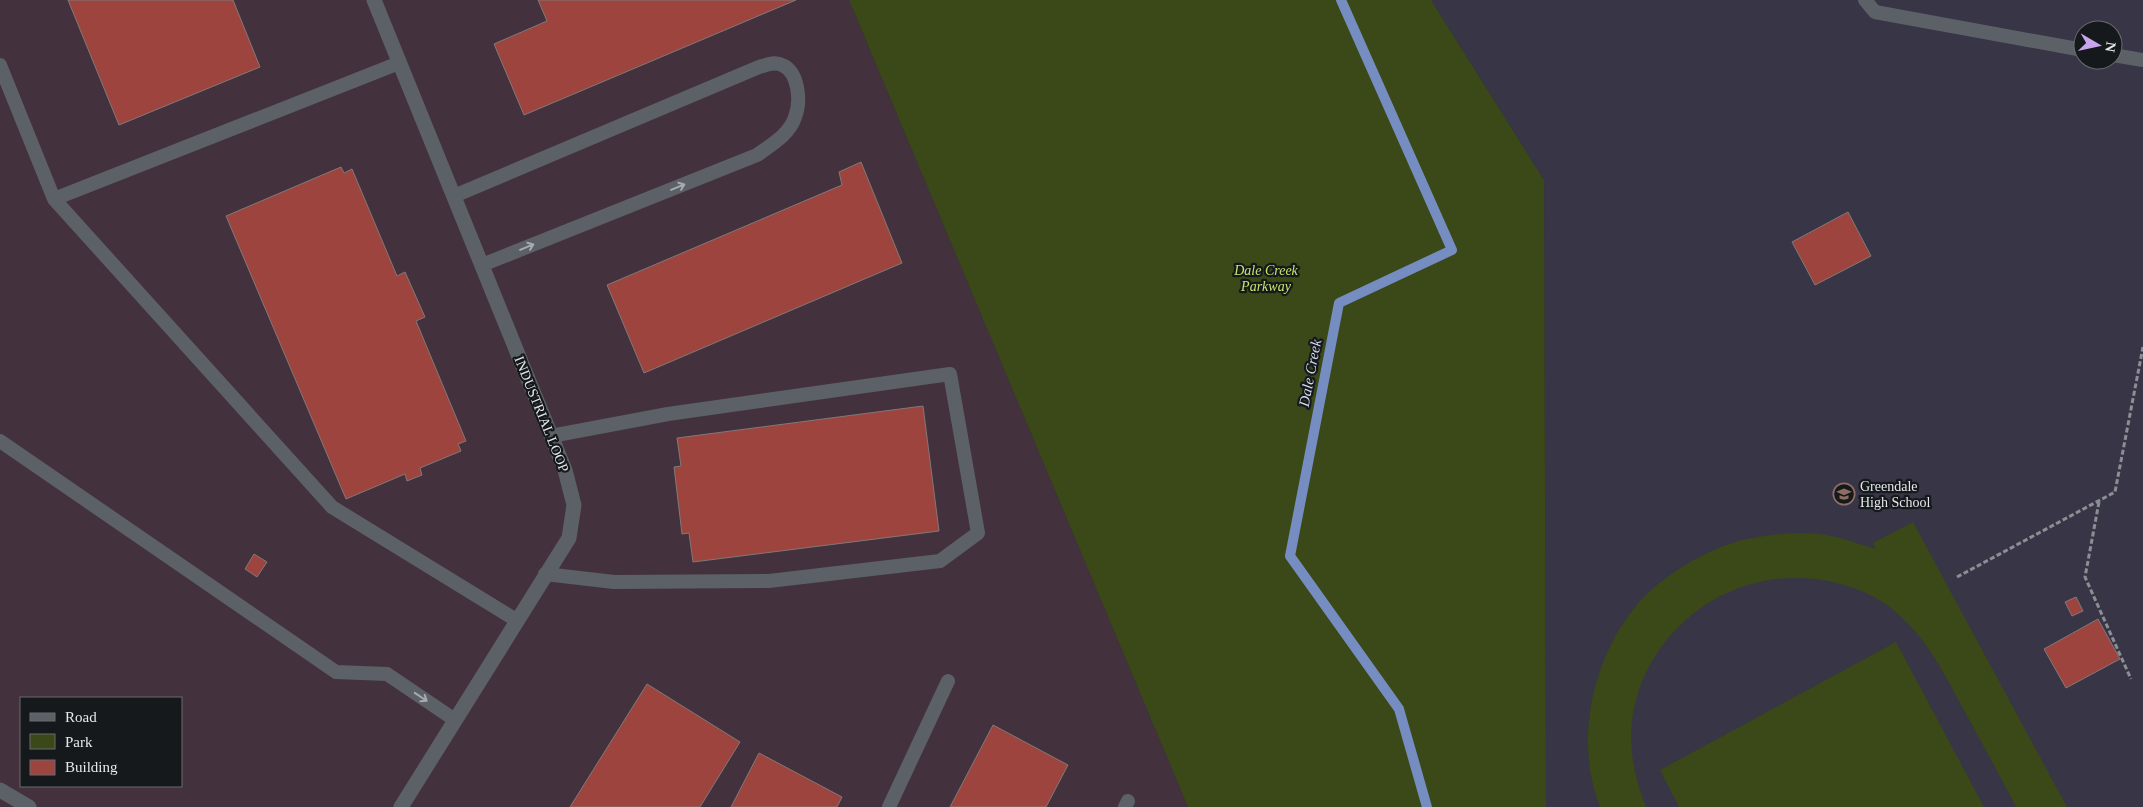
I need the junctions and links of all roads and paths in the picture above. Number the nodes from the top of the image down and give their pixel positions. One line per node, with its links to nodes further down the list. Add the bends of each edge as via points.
1 (374, 0): 6 (street, INDUSTRIAL LOOP)
2 (1865, 0): 3 (lane, via 1875,12)
3 (2073, 48)
4 (2123, 57): 5 (lane)
5 (2143, 60)
6 (399, 63): 8 (street, INDUSTRIAL LOOP); 9 (lane)
7 (0, 65): 9 (lane)
8 (454, 196): 10 (street, INDUSTRIAL LOOP); 10 (lane, one-way to 8, via 757,155 785,134 795,118 796,82 782,65 773,63 759,67)
9 (54, 199): 17 (lane, via 332,507)
10 (482, 265): 12 (street, INDUSTRIAL LOOP)
11 (2143, 347): 14 (path, via 2115,492)
12 (551, 436): 15 (street, INDUSTRIAL LOOP, via 565,470 574,505 569,538); 15 (lane, via 668,414 950,374 978,533 940,561 769,581 614,582)
13 (0, 442): 20 (lane, one-way to 20, via 336,672 387,674)
14 (2100, 501): 16 (path); 18 (path, via 2085,577)
15 (545, 574): 17 (street, INDUSTRIAL LOOP)
16 (1957, 577)
17 (516, 620): 20 (street, INDUSTRIAL LOOP)
18 (2131, 679)
19 (948, 681): 24 (lane)
20 (455, 720): 23 (street, INDUSTRIAL LOOP)
21 (0, 790): 22 (street)
22 (29, 807)
23 (401, 807)
24 (889, 807)

